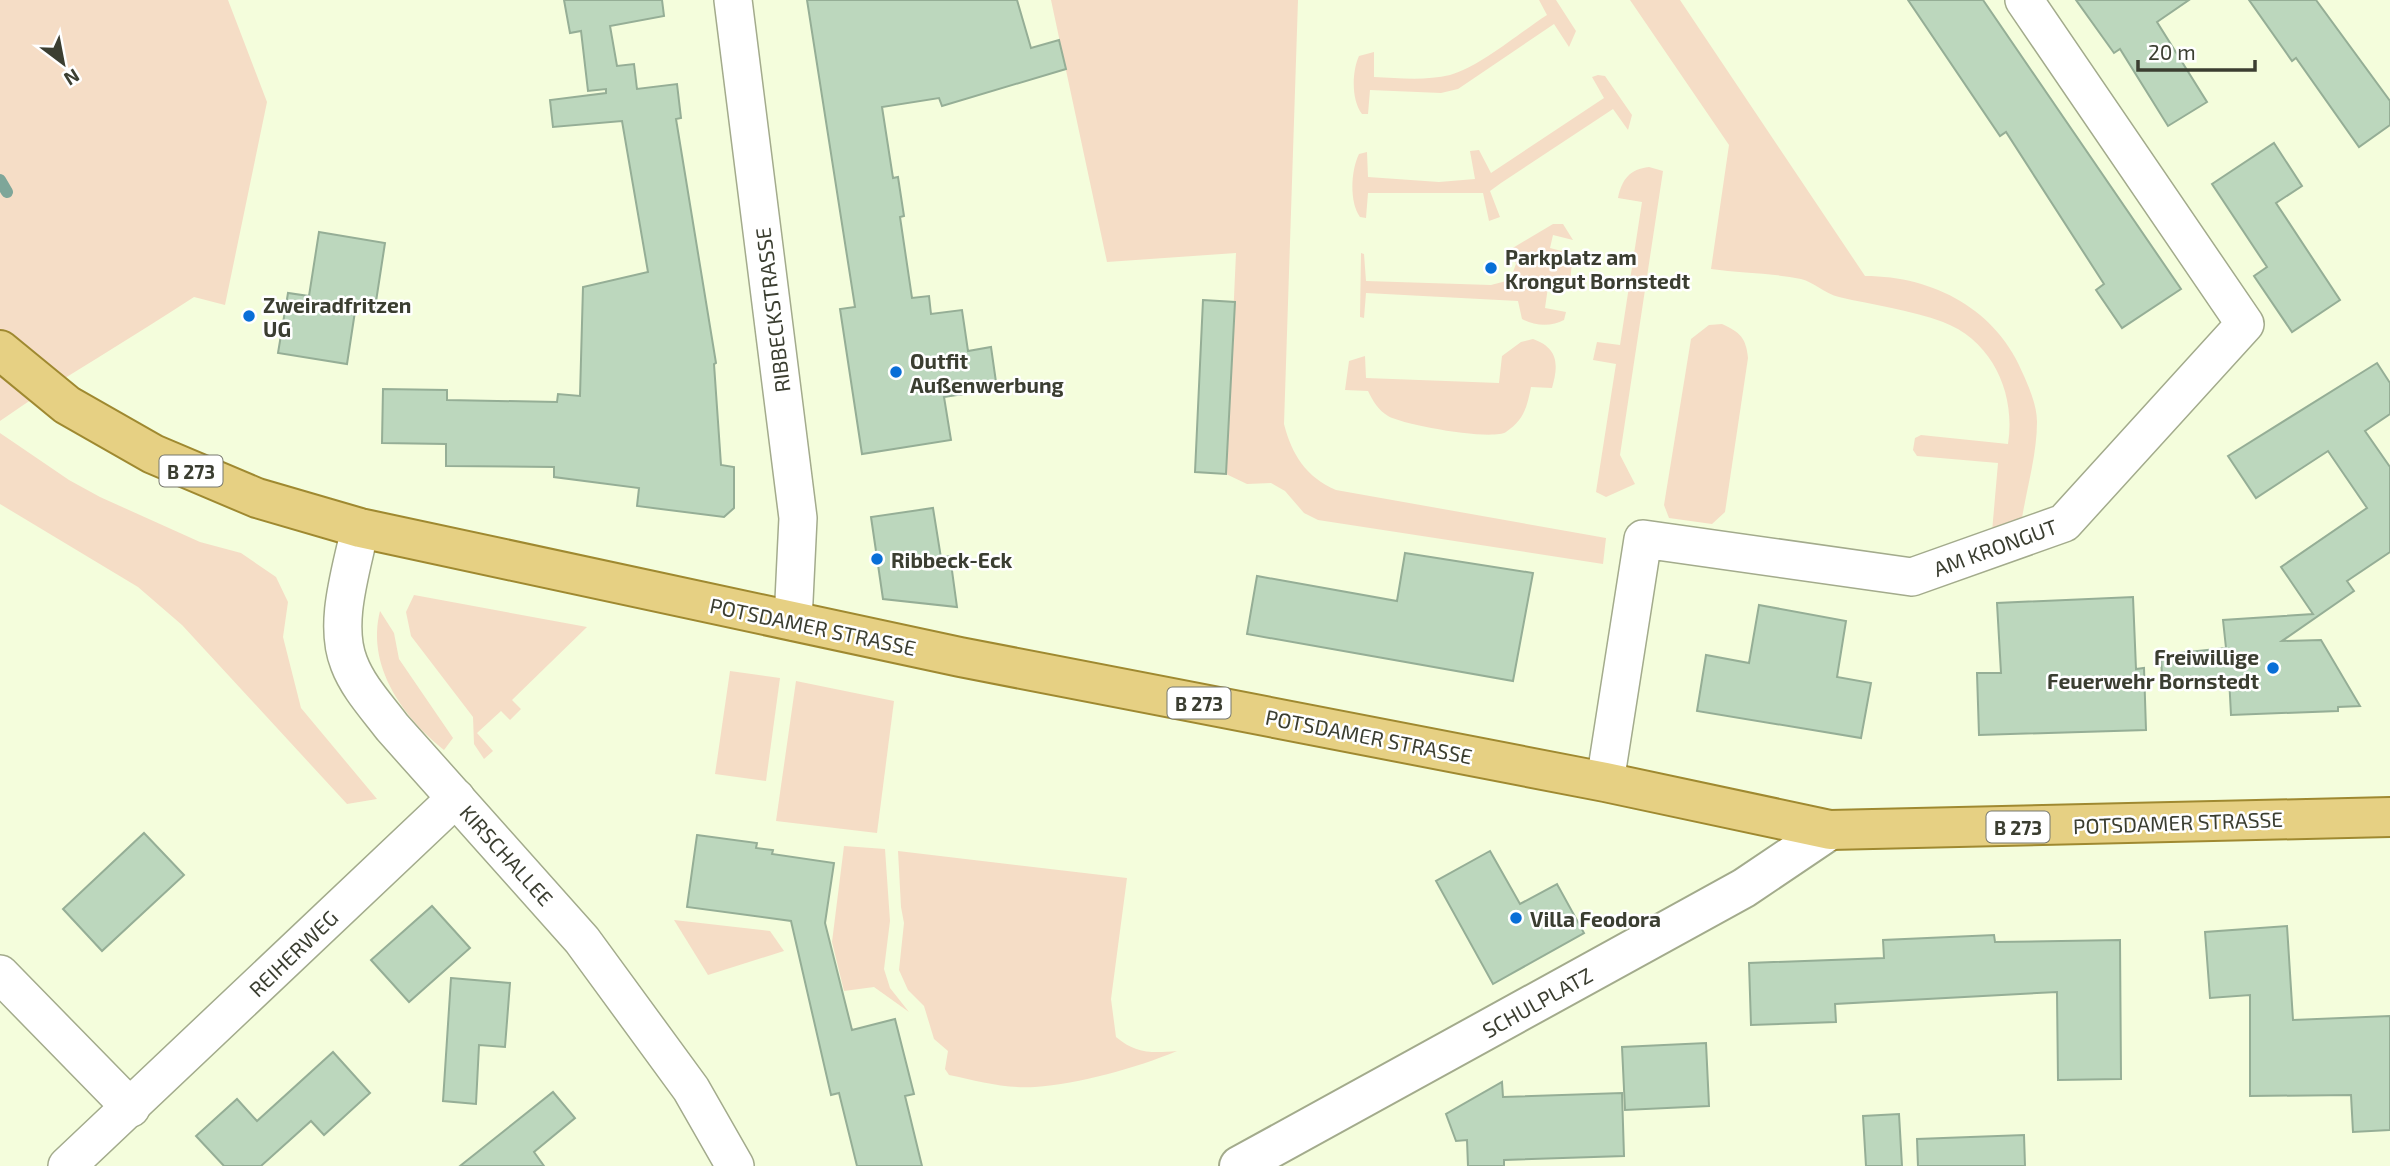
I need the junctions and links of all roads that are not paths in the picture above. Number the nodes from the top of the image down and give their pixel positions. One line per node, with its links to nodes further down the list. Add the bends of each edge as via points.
1 (733, 0): 5 (street, RIBBECKSTRASSE, via 798,517)
2 (2024, 0): 6 (street, AM KRONGUT, via 2245,324 2064,523 2013,542 1912,577 1643,539)
3 (0, 350): 4 (main road, B 273, via 67,405 152,454 257,498)
4 (359, 528): 5 (main road, POTSDAMER STRASSE / B 273); 7 (street, KIRSCHALLEE, via 343,637 349,663 392,727)
5 (793, 621): 6 (main road, POTSDAMER STRASSE / B 273)
6 (1605, 782): 9 (main road, POTSDAMER STRASSE / B 273)
7 (456, 798): 11 (street, REIHERWEG); 13 (street, KIRSCHALLEE, via 556,909 636,1010 691,1089)
8 (2390, 817): 9 (main road, POTSDAMER STRASSE / B 273)
9 (1830, 831): 14 (street, SCHULPLATZ, via 1744,888)
10 (0, 974): 11 (street)
11 (131, 1108): 12 (street, REIHERWEG)
12 (67, 1166)
13 (735, 1166)
14 (1239, 1166)

